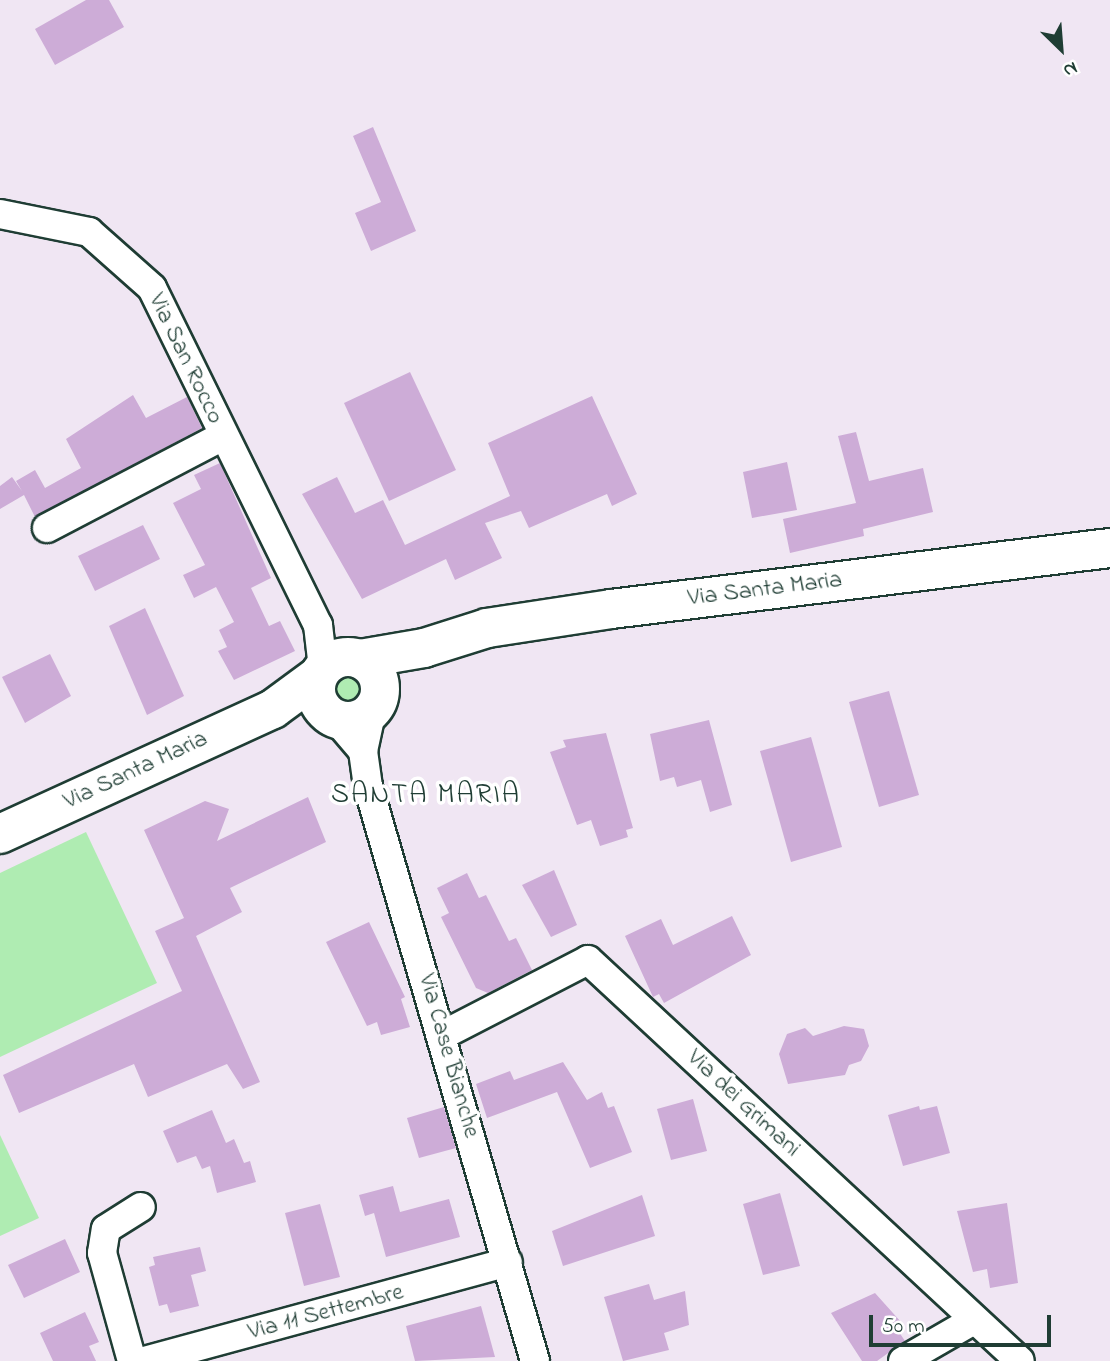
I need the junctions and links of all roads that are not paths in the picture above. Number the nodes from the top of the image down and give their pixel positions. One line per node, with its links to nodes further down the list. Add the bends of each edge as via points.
1 (0, 214): 2 (street, Via San Rocco, via 89,232 152,288)
2 (223, 436): 3 (street, Via San Rocco); 6 (street, Via San Rocco)
3 (47, 528)
4 (1110, 548): 5 (main road, Via Santa Maria, via 597,611 487,628)
5 (424, 648): 6 (main road, Via Santa Maria); 7 (main road, Via Santa Maria)
6 (338, 665): 7 (main road, via 376,673); 8 (main road, Via Santa Maria); 9 (main road, via 316,694)
7 (376, 701): 9 (main road, Via Santa Maria, via 354,720); 10 (street, Via Case Bianche)
8 (273, 709): 9 (main road, Via Santa Maria); 11 (main road, Via Santa Maria)
9 (330, 715): 10 (street)
10 (363, 751): 12 (street, Via Case Bianche, via 368,786)
11 (0, 834)
12 (442, 1036): 14 (street, Via Case Bianche); 15 (street, Via dei Grimani, via 588,960)
13 (141, 1207): 16 (street, via 106,1229 102,1253)
14 (508, 1262): 17 (street, Via 11 Settembre); 18 (street, Via Case Bianche)
15 (974, 1320): 19 (street); 20 (street, Via dei Grimani)
16 (132, 1361)
17 (144, 1361)
18 (535, 1361)
19 (903, 1361)
20 (1020, 1361)

